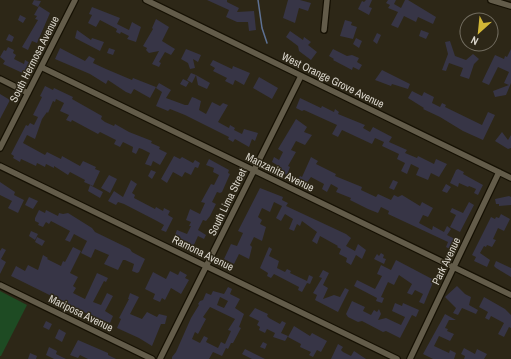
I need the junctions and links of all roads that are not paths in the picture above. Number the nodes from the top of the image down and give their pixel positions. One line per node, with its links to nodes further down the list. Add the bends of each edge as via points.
1 (75, 0): 7 (street, South Hermosa Avenue)
2 (146, 0): 8 (street, West Orange Grove Avenue)
3 (327, 0): 6 (street)
4 (491, 0): 5 (street)
5 (511, 6)
6 (324, 30)
7 (41, 67): 10 (street, South Hermosa Avenue); 13 (street, Manzanita Avenue)
8 (301, 76): 13 (street, South Lima Street); 14 (street, West Orange Grove Avenue)
9 (0, 79): 10 (street)
10 (28, 93): 11 (street, South Hermosa Avenue)
11 (0, 148)
12 (0, 166): 16 (street, Ramona Avenue)
13 (254, 170): 16 (street, South Lima Street); 17 (street, Manzanita Avenue)
14 (499, 172): 15 (street, West Orange Grove Avenue); 17 (street, Park Avenue)
15 (511, 178)
16 (206, 266): 21 (street, South Lima Street); 22 (street, Ramona Avenue)
17 (454, 267): 19 (street, Manzanita Avenue); 23 (street, Park Avenue)
18 (0, 285): 20 (street, Mariposa Avenue)
19 (511, 295)
20 (152, 359)
21 (160, 359)
22 (397, 359)
23 (410, 359)

